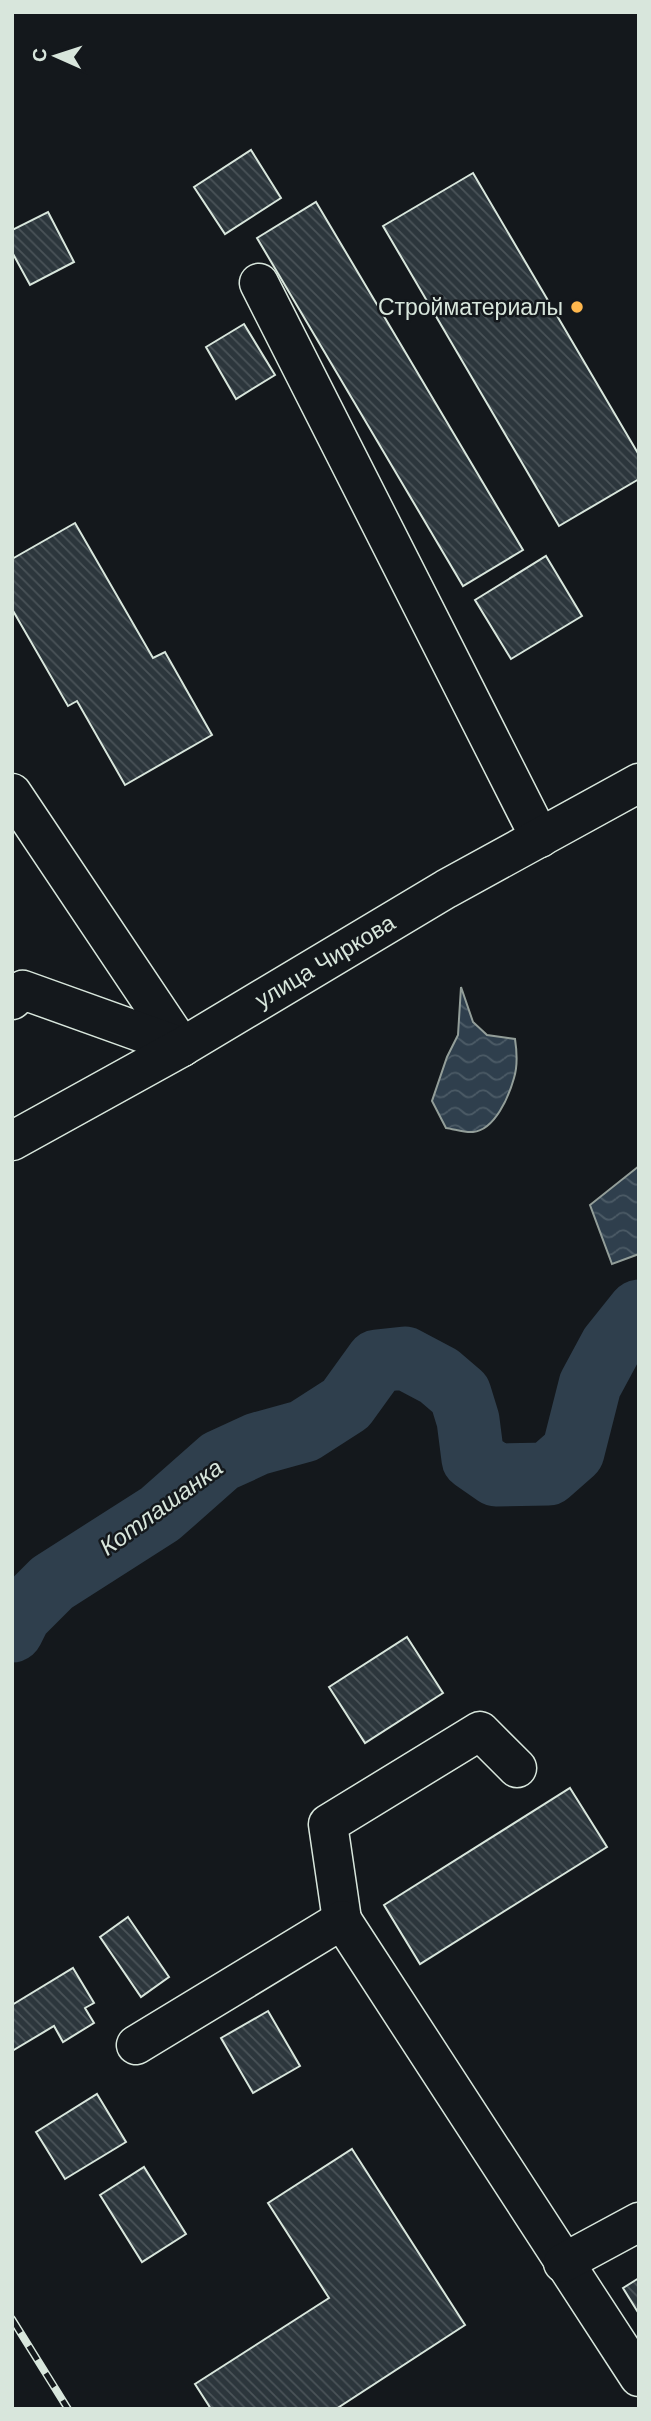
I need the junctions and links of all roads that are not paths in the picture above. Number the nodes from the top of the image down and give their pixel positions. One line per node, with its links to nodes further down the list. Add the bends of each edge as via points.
1 (259, 283): 4 (main road)
2 (639, 783): 4 (main road, улица Чиркова)
3 (12, 793): 6 (main road)
4 (541, 838): 6 (main road, улица Чиркова, via 446,889)
5 (12, 1000): 6 (main road, via 23,990)
6 (182, 1047): 7 (main road, улица Чиркова)
7 (12, 1141)
8 (517, 1768): 9 (main road, via 480,1731 328,1824)
9 (342, 1920): 10 (main road); 12 (main road)
10 (136, 2045)
11 (639, 2222): 12 (main road)
12 (564, 2263): 13 (main road)
13 (639, 2377)

